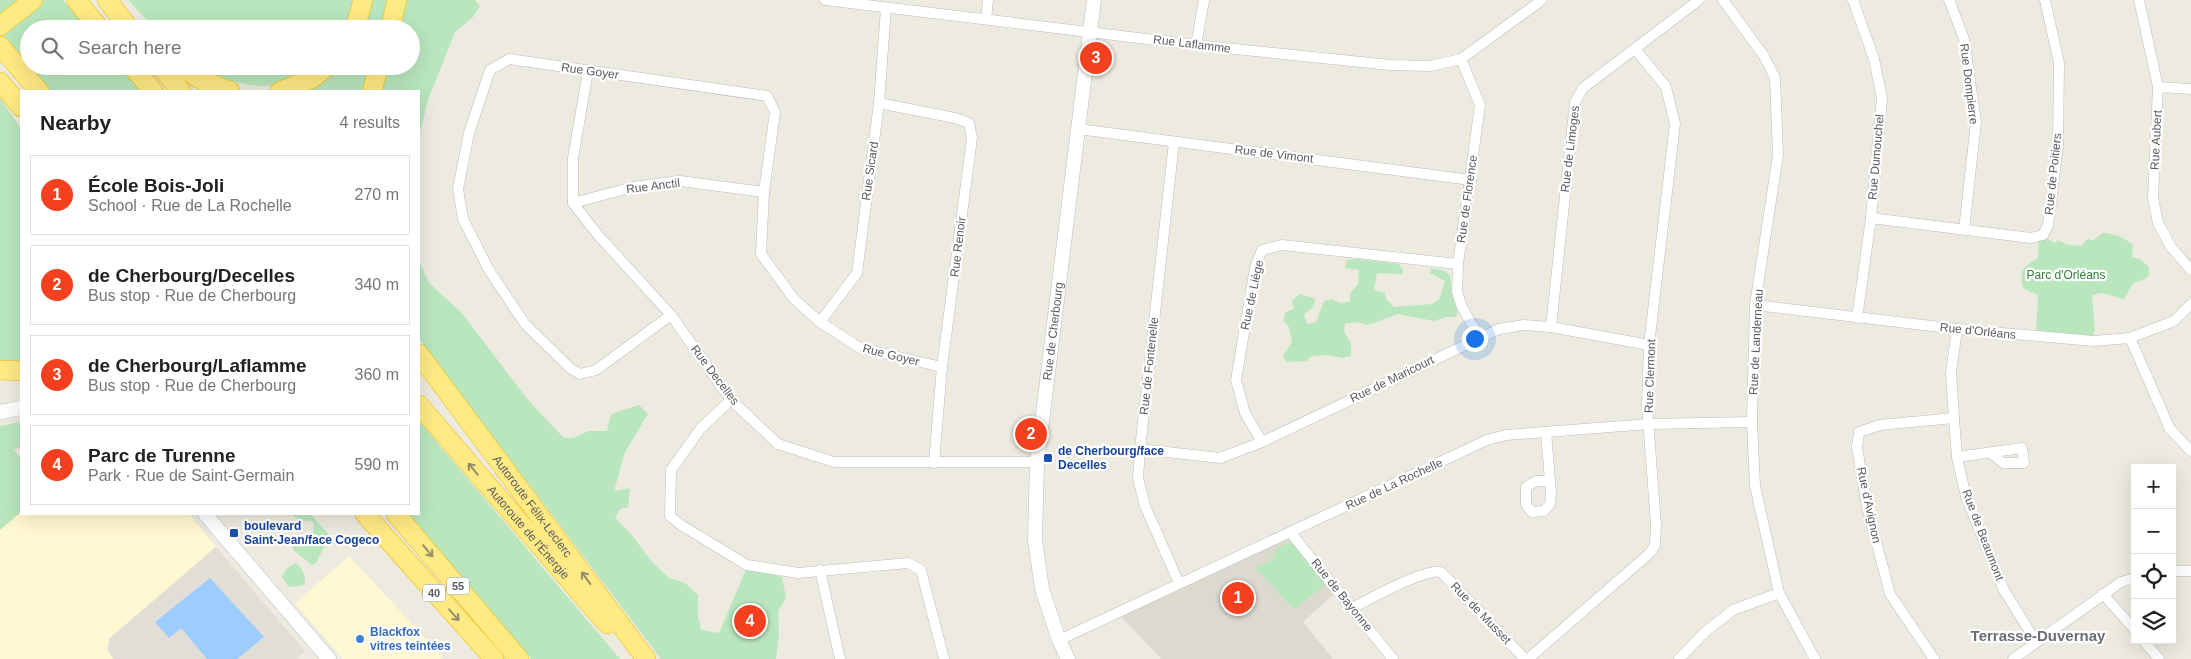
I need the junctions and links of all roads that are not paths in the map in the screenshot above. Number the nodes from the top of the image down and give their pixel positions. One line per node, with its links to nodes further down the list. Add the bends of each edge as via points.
1 (33, 0): 24 (highway)
2 (76, 0): 19 (highway)
3 (363, 0): 22 (highway)
4 (397, 0): 23 (highway)
5 (825, 0): 17 (street, Rue Laflamme)
6 (988, 0): 18 (street)
7 (1094, 0): 25 (street, Rue de Cherbourg)
8 (1204, 0): 27 (street)
9 (1542, 0): 29 (street, Rue Laflamme)
10 (1699, 0): 28 (street, Rue de Limoges)
11 (1723, 0): 59 (street, Rue de Landerneau, via 1764,56 1775,78 1778,155)
12 (1853, 0): 54 (street, Rue Dumouchel, via 1874,59 1882,98)
13 (1949, 0): 55 (street, Rue Dompierre, via 1964,38 1976,122)
14 (2045, 0): 55 (street, Rue de Poitiers, via 2058,62 2058,146 2048,224 2043,235 2031,238)
15 (2139, 0): 39 (street, Rue Aubert)
16 (112, 6): 20 (highway); 21 (highway)
17 (886, 8): 18 (street, Rue Laflamme); 47 (street, Rue Sicard)
18 (986, 19): 25 (street, Rue Laflamme)
19 (93, 20)
20 (123, 20)
21 (127, 20)
22 (357, 20)
23 (392, 20)
24 (0, 26)
25 (1089, 32): 27 (street, Rue Laflamme); 49 (street, Rue de Cherbourg)
26 (0, 46): 30 (highway)
27 (1196, 46): 29 (street, Rue Laflamme, via 1390,65 1430,66)
28 (1635, 49): 63 (street, Rue de Limoges, via 1583,88 1575,102); 67 (street, Rue Clermont, via 1666,87 1675,124)
29 (1461, 58): 51 (street, Rue de Florence, via 1480,105)
30 (20, 70)
31 (588, 71): 52 (street, Rue Goyer, via 767,96 775,112); 53 (street, via 573,158); 60 (street, Rue Goyer, via 509,59 490,70 469,133 458,189 463,219 489,270 525,324 580,374 596,370)
32 (24, 75): 41 (highway)
33 (140, 75): 42 (highway)
34 (168, 75): 43 (highway)
35 (193, 75): 44 (highway)
36 (316, 75): 45 (highway)
37 (377, 75): 46 (highway)
38 (0, 82): 48 (highway)
39 (2158, 87): 40 (street); 57 (street, Rue Aubert, via 2154,198 2158,223 2171,247)
40 (2191, 88)
41 (37, 90)
42 (152, 90)
43 (180, 90)
44 (227, 90)
45 (283, 90)
46 (372, 90)
47 (879, 103): 62 (street, Rue Sicard, via 856,273); 70 (street, Rue Renoir, via 969,123 972,138)
48 (20, 106)
49 (1078, 129): 50 (street, Rue de Vimont); 87 (street, Rue de Cherbourg)
50 (1174, 142): 51 (street, Rue de Vimont); 83 (street, Rue de Fontenelle)
51 (1471, 180): 56 (street, Rue de Florence)
52 (764, 192): 53 (street, Rue Anctil, via 680,181 633,187); 62 (street, Rue Goyer, via 761,254 794,299)
53 (574, 203): 60 (street, Rue Decelles, via 598,235)
54 (1871, 218): 55 (street, Rue de Poitiers); 61 (street, Rue Dumouchel)
55 (1964, 230)
56 (1458, 264): 65 (street, Rue de Florence, via 1457,292 1462,308); 82 (street, Rue de Liège, via 1282,245 1262,250 1255,268 1236,380 1245,413)
57 (2191, 270)
58 (2191, 304): 66 (street, Rue d'Orléans, via 2174,321)
59 (1755, 305): 61 (street, Rue d'Orléans); 79 (street, Rue de Landerneau)
60 (670, 315): 73 (street, Rue Decelles)
61 (1857, 318): 64 (street, Rue d'Orléans)
62 (820, 322): 70 (street, Rue Goyer, via 860,348)
63 (1551, 327): 65 (street, Rue de Maricourt, via 1524,324); 67 (street, Rue de Maricourt)
64 (1957, 329): 66 (street, Rue d'Orléans, via 2094,341); 78 (street, Rue de Beaumont, via 1951,373)
65 (1479, 337): 82 (street, Rue de Maricourt)
66 (2130, 338): 84 (street, via 2170,429)
67 (1649, 345): 80 (street, Rue Clermont)
68 (420, 355): 74 (highway, Autoroute Félix-Leclerc)
69 (420, 367): 74 (highway)
70 (942, 367): 88 (street, Rue Renoir)
71 (0, 370): 72 (highway)
72 (20, 371)
73 (731, 400): 88 (street, Rue Decelles, via 778,444 834,462); 94 (street, via 701,428 671,470 670,516 746,565 798,573)
74 (453, 402): 110 (highway, Autoroute Félix-Leclerc, one-way to 74)
75 (420, 406): 109 (highway, Autoroute de l'Énergie, one-way to 75)
76 (20, 408): 77 (street)
77 (0, 412)
78 (1954, 418): 86 (street, Rue de Beaumont); 118 (street, Rue d'Avignon, via 1880,425 1859,432 1857,447 1867,507 1890,594)
79 (1752, 422): 80 (street, Rue de La Rochelle); 99 (street, Rue de Landerneau, via 1756,486)
80 (1649, 424): 81 (street, Rue de La Rochelle); 115 (street, Rue Clermont, via 1656,545)
81 (1546, 432): 89 (street); 93 (street, Rue de La Rochelle, via 1487,440)
82 (1262, 442): 83 (street, Rue de Maricourt, via 1220,458)
83 (1140, 449): 98 (street, Rue de Fontenelle, via 1138,478 1145,506)
84 (2191, 450)
85 (1990, 453): 86 (street)
86 (1957, 457): 104 (street, Rue de Beaumont, via 1966,497 2004,590)
87 (1037, 462): 88 (street, Rue Decelles); 103 (street, Rue de Cherbourg, via 1035,540 1042,589)
88 (934, 463)
89 (1549, 481)
90 (206, 515): 106 (street)
91 (366, 515): 107 (highway, 40, one-way to 107)
92 (397, 515): 108 (highway, 55, one-way to 108)
93 (1290, 532): 98 (street, Rue de La Rochelle); 101 (street, Rue de Bayonne)
94 (820, 570): 111 (street); 112 (street, via 908,563 921,570)
95 (2191, 571): 96 (street)
96 (2176, 572)
97 (2131, 579): 100 (street)
98 (1179, 583): 103 (street, Rue de La Rochelle)
99 (1779, 592): 116 (street, via 1733,610 1705,632); 117 (street, Rue de Landerneau)
100 (2104, 594): 102 (street); 104 (street)
101 (1352, 608): 114 (street, Rue de Bayonne); 115 (street, Rue de Musset, via 1421,575 1442,572)
102 (2131, 625)
103 (1059, 640): 113 (street, Rue de Cherbourg)
104 (2036, 642): 119 (street)
105 (2146, 644): 120 (street)
106 (329, 659)
107 (494, 659)
108 (519, 659)
109 (637, 659)
110 (646, 659)
111 (840, 659)
112 (944, 659)
113 (1068, 659)
114 (1393, 659)
115 (1527, 659)
116 (1679, 659)
117 (1815, 659)
118 (1934, 659)
119 (2013, 659)
120 (2159, 659)

